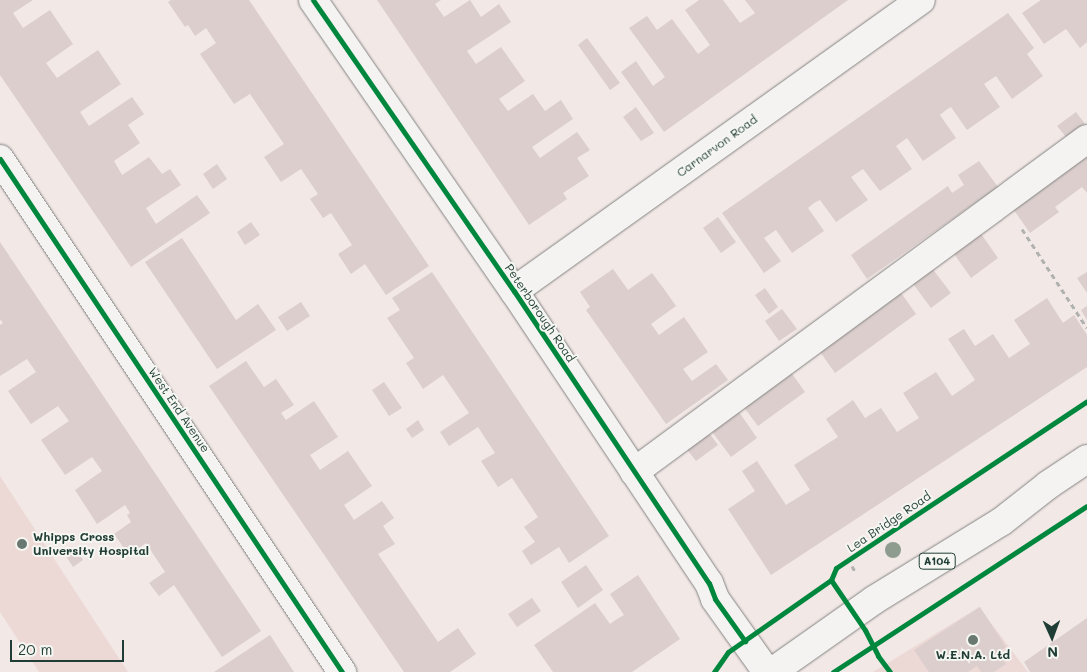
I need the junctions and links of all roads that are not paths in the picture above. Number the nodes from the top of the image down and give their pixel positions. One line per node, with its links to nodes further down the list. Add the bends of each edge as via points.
1 (313, 0): 5 (street, Peterborough Road)
2 (921, 0): 5 (street, Carnarvon Road)
3 (1087, 139): 7 (street)
4 (0, 159): 8 (street, West End Avenue)
5 (514, 291): 7 (street, Peterborough Road)
6 (1087, 459): 10 (street, A104, via 1000,522 874,600)
7 (634, 472): 9 (street, Peterborough Road, via 709,583 715,599)
8 (342, 672)
9 (767, 672)
10 (772, 672)

